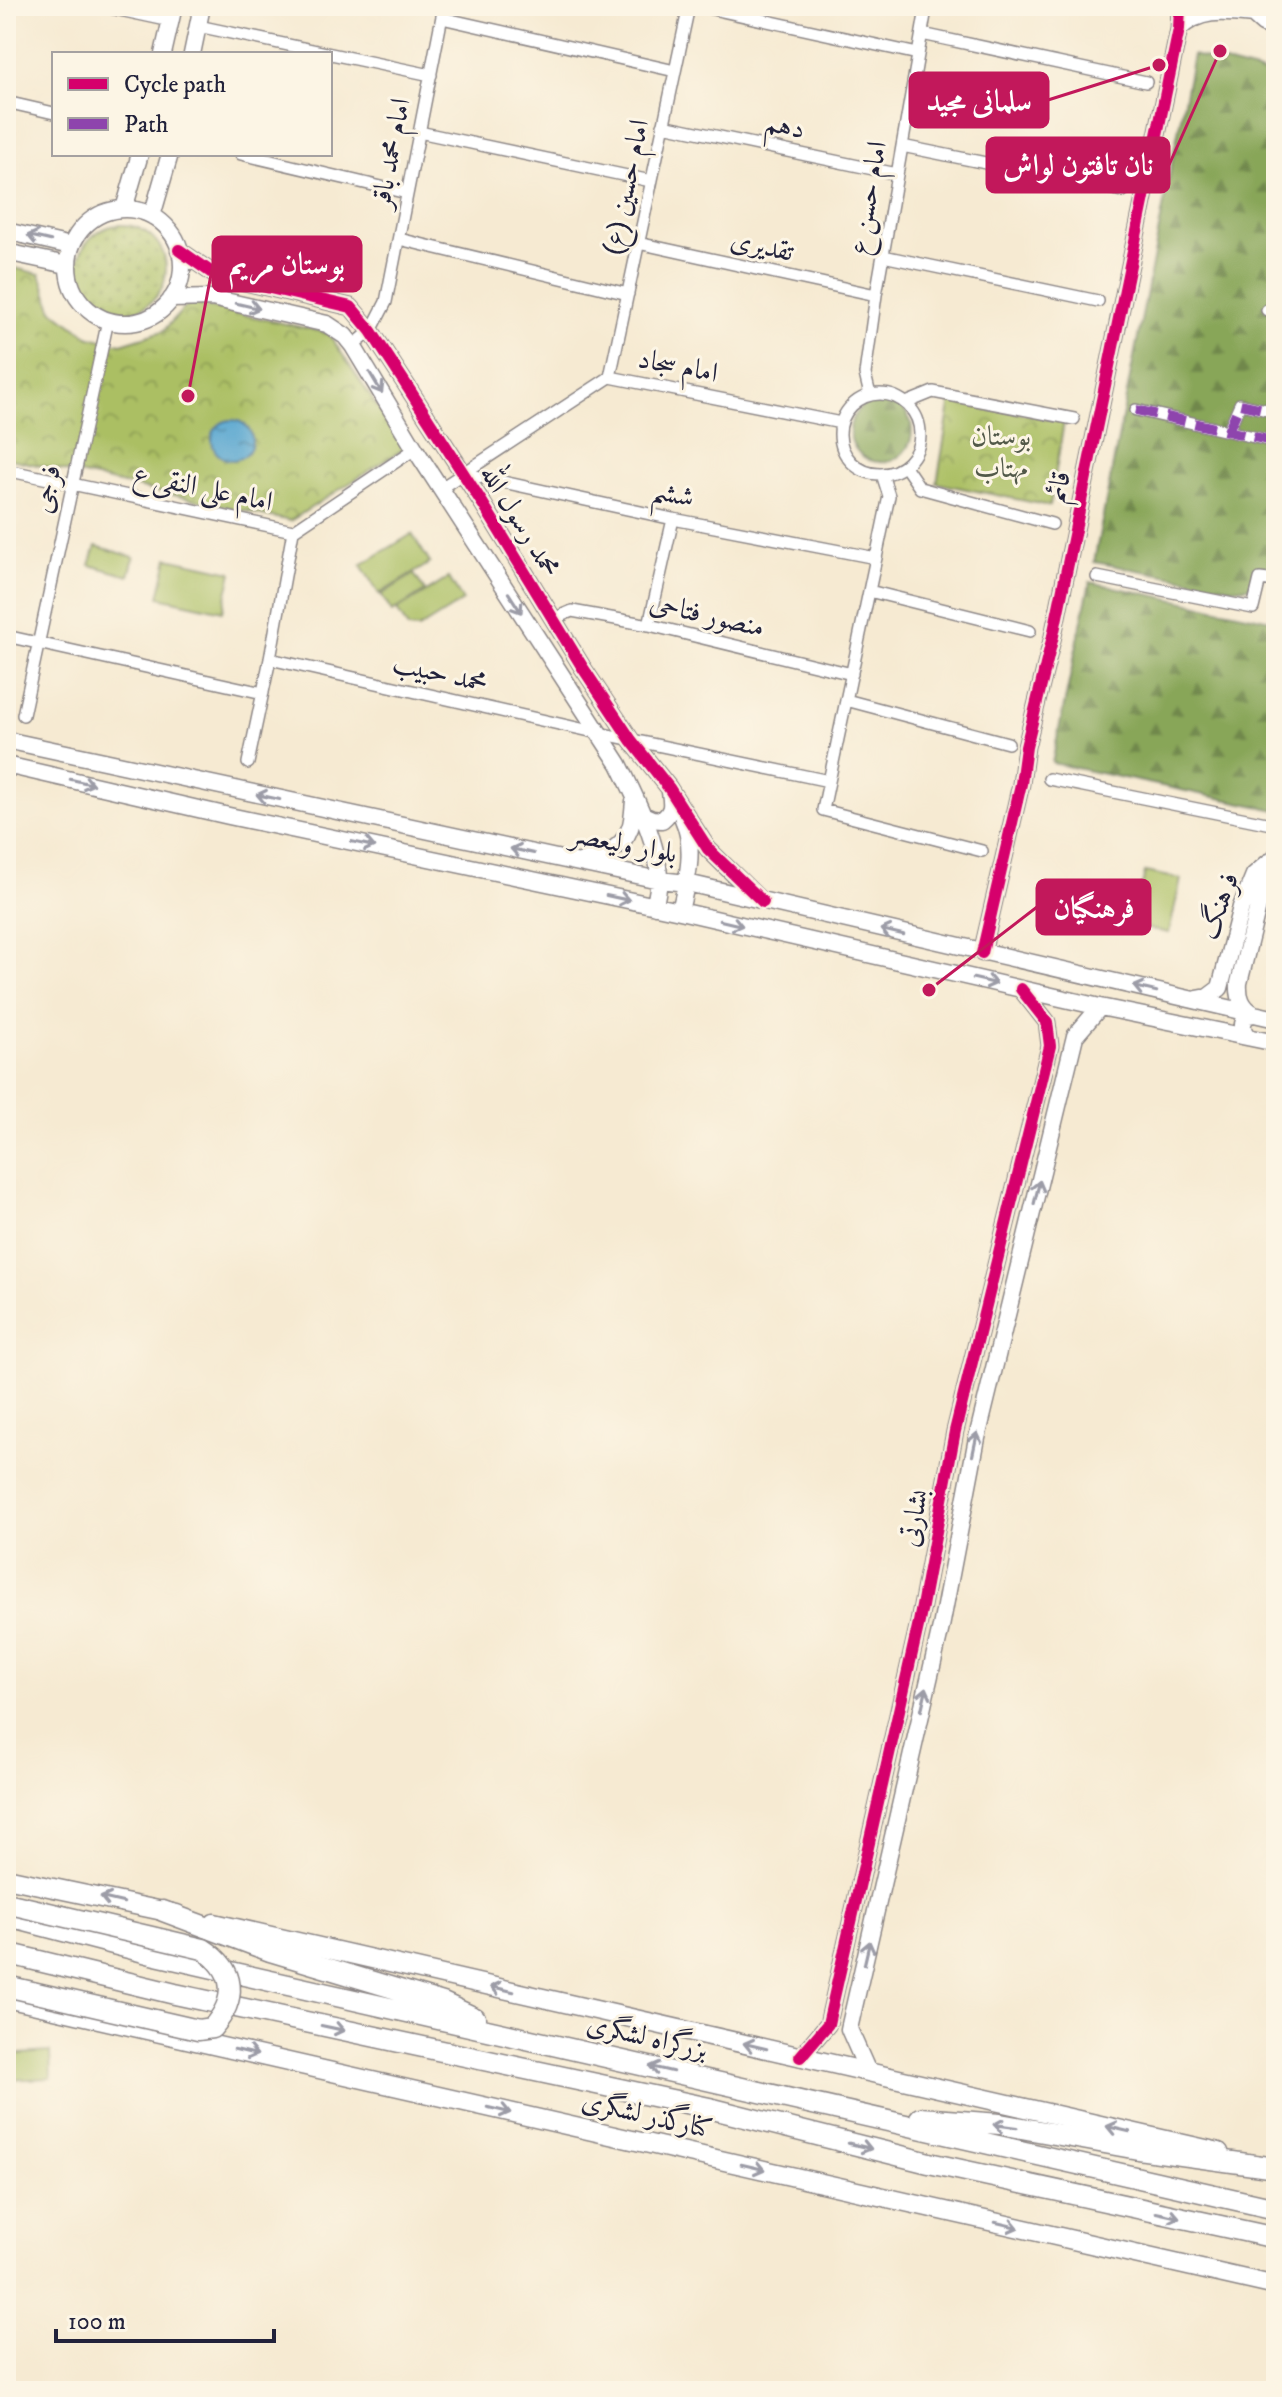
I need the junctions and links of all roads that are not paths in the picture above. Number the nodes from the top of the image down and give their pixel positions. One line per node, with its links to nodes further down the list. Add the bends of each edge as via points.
1 (101, 6): 8 (street)
2 (202, 6): 10 (street)
3 (689, 6): 18 (street, امام حسین (ع))
4 (699, 6): 17 (street)
5 (1180, 6): 11 (street, قائم)
6 (926, 9): 12 (street, امام حسن ع)
7 (443, 12): 18 (street); 19 (street, امام محمد باقر)
8 (172, 13): 13 (street)
9 (1257, 18): 11 (street, via 1210,13)
10 (198, 26): 14 (street); 15 (street)
11 (1179, 29): 103 (street, قائم)
12 (922, 34): 17 (street, امام حسن ع); 20 (street)
13 (163, 52)
14 (192, 52)
15 (322, 52)
16 (332, 54): 19 (street)
17 (918, 54): 25 (street, امام حسن ع)
18 (675, 71): 23 (street, امام حسین (ع))
19 (431, 75): 24 (street, امام محمد باقر)
20 (1146, 82)
21 (6, 102): 22 (street)
22 (52, 113)
23 (663, 125): 29 (street, دهم); 30 (street, امام حسین (ع))
24 (419, 132): 30 (street); 32 (street, امام محمد باقر)
25 (902, 146): 29 (street, امام حسن ع); 31 (street)
26 (139, 156): 33 (street)
27 (169, 156): 34 (street)
28 (250, 156): 32 (street)
29 (897, 174): 41 (street, امام حسن ع)
30 (651, 181): 37 (street, امام حسین (ع))
31 (1123, 191)
32 (407, 193): 36 (street, امام محمد باقر)
33 (124, 209): 34 (street); 38 (street, via 92,219)
34 (152, 216): 39 (street, محمد رسول الله, via 173,236)
35 (6, 231): 38 (street, one-way to 35)
36 (399, 239): 43 (street); 48 (street, امام محمد باقر, via 386,302)
37 (638, 243): 43 (street, امام حسین (ع)); 44 (street, تقدیری)
38 (71, 246): 42 (street)
39 (179, 250): 45 (street, via 181,275); 48 (street, محمد رسول الله, via 215,275 351,307)
40 (6, 252): 42 (street)
41 (883, 256): 44 (street, امام حسن ع); 46 (street)
42 (67, 265): 47 (street, via 83,305)
43 (628, 294): 50 (street, امام حسین (ع))
44 (876, 295): 51 (street, امام حسن ع, via 865,374)
45 (171, 299): 47 (street, via 143,320); 49 (street, محمد رسول الله, one-way to 49, via 212,298 327,324)
46 (1098, 301)
47 (108, 320): 64 (street, فرجی)
48 (371, 331): 49 (street, امام محمد باقر); 62 (street, محمد رسول الله)
49 (353, 346): 59 (street, محمد رسول الله, one-way to 59)
50 (610, 377): 56 (street, امام سجاد); 62 (street, امام سجاد)
51 (870, 395): 52 (street); 56 (street, via 852,405)
52 (906, 403): 55 (street, via 933,392); 60 (street, via 920,435)
53 (1136, 410): 57 (street)
54 (1276, 412): 57 (street, via 1240,404)
55 (1074, 419)
56 (841, 423): 63 (street, via 848,459)
57 (1228, 431): 58 (street)
58 (1276, 442)
59 (415, 449): 65 (street, محمد رسول الله); 68 (street, امام علی النقی ع)
60 (905, 466): 63 (street); 67 (street, via 920,488)
61 (6, 470): 64 (street, امام علی النقی ع)
62 (462, 473): 65 (street, امام سجاد); 66 (street, ششم); 73 (street, محمد رسول الله)
63 (882, 474): 69 (street, via 889,496)
64 (73, 485): 68 (street, امام علی النقی ع); 77 (street, فرجی)
65 (441, 488): 83 (street, محمد رسول الله, one-way to 83)
66 (673, 519): 69 (street, ششم); 74 (street)
67 (1052, 524)
68 (293, 531): 78 (street)
69 (876, 558): 72 (street)
70 (1097, 577): 71 (street, via 1253,608 1260,579)
71 (1276, 581)
72 (869, 591): 75 (street); 79 (street)
73 (553, 619): 74 (street, منصور فتاحی, via 572,611); 85 (street, محمد رسول الله)
74 (649, 625): 79 (street, منصور فتاحی)
75 (1030, 631)
76 (6, 636): 77 (street)
77 (39, 642): 80 (street); 82 (street, فرجی)
78 (270, 659): 80 (street); 83 (street, محمد حبیب)
79 (852, 674): 81 (street)
80 (263, 693): 87 (street)
81 (846, 700): 86 (street); 90 (street)
82 (23, 715)
83 (599, 733): 85 (street, محمد حبیب); 92 (street, محمد رسول الله)
84 (6, 740): 97 (street, بلوار ولیعصر, one-way to 84)
85 (631, 740): 90 (street, محمد حبیب); 91 (street, محمد رسول الله)
86 (1008, 743)
87 (248, 763)
88 (6, 765): 101 (street, بلوار ولیعصر, one-way to 101)
89 (1049, 779): 94 (street)
90 (829, 781): 95 (street, via 823,810)
91 (669, 788): 93 (street, via 670,813 662,820); 99 (street, via 689,841); 100 (street, محمد رسول الله, via 708,849)
92 (635, 795): 93 (street, محمد رسول الله); 97 (street, via 630,829 616,848 597,859)
93 (641, 814): 98 (street, محمد رسول الله)
94 (1276, 825)
95 (982, 851)
96 (1276, 856): 104 (street, فرهنگ, via 1254,875 1241,907)
97 (576, 862): 98 (street, بلوار ولیعصر)
98 (659, 880): 99 (street, بلوار ولیعصر); 101 (street, محمد رسول الله)
99 (687, 883): 100 (street, بلوار ولیعصر); 102 (street)
100 (763, 902): 103 (street, بلوار ولیعصر, one-way to 100)
101 (655, 906): 102 (street, بلوار ولیعصر)
102 (680, 911): 105 (street, بلوار ولیعصر, one-way to 105)
103 (982, 953): 106 (street, بلوار ولیعصر, one-way to 103)
104 (1231, 981): 106 (street, via 1208,997); 109 (street, via 1245,1009)
105 (1021, 989): 108 (street, بلوار ولیعصر); 114 (street, بشارتی, via 1047,1022 1050,1046 955,1431)
106 (1180, 997): 107 (street, بلوار ولیعصر)
107 (1203, 1002): 109 (street, بلوار ولیعصر); 111 (street, via 1205,1019)
108 (1100, 1007): 111 (street, بلوار ولیعصر); 115 (street, بشارتی, one-way to 108, via 977,1438 1075,1036)
109 (1254, 1014): 110 (street, بلوار ولیعصر); 112 (street, via 1243,1023)
110 (1276, 1019)
111 (1195, 1026): 112 (street, بلوار ولیعصر)
112 (1248, 1037): 113 (street, بلوار ولیعصر)
113 (1276, 1043)
114 (919, 1622): 115 (street); 123 (street, بشارتی)
115 (941, 1627): 124 (street, بشارتی, one-way to 115)
116 (6, 1878): 118 (main road, one-way to 116)
117 (6, 1903): 121 (highway, bridge, via 203,1949 229,1976 230,1997 212,2028 198,2030)
118 (163, 1911): 125 (highway, via 270,1951 443,2003); 126 (main road, one-way to 118)
119 (6, 1916): 125 (highway, بزرگراه لشگری)
120 (6, 1953): 131 (highway, بزرگراه لشگری, one-way to 131)
121 (6, 1986)
122 (6, 1998): 132 (main road, کنارگذر لشگری, one-way to 132)
123 (828, 2024): 124 (street, via 837,2032); 126 (street, بشارتی)
124 (849, 2029): 127 (street)
125 (515, 2036): 128 (highway, بزرگراه لشگری, one-way to 125)
126 (800, 2057): 127 (main road)
127 (868, 2072): 129 (main road, one-way to 127)
128 (846, 2112): 129 (highway, one-way to 128, via 1000,2124); 130 (highway, بزرگراه لشگری)
129 (1276, 2167)
130 (1276, 2209)
131 (1276, 2238)
132 (1276, 2286)

